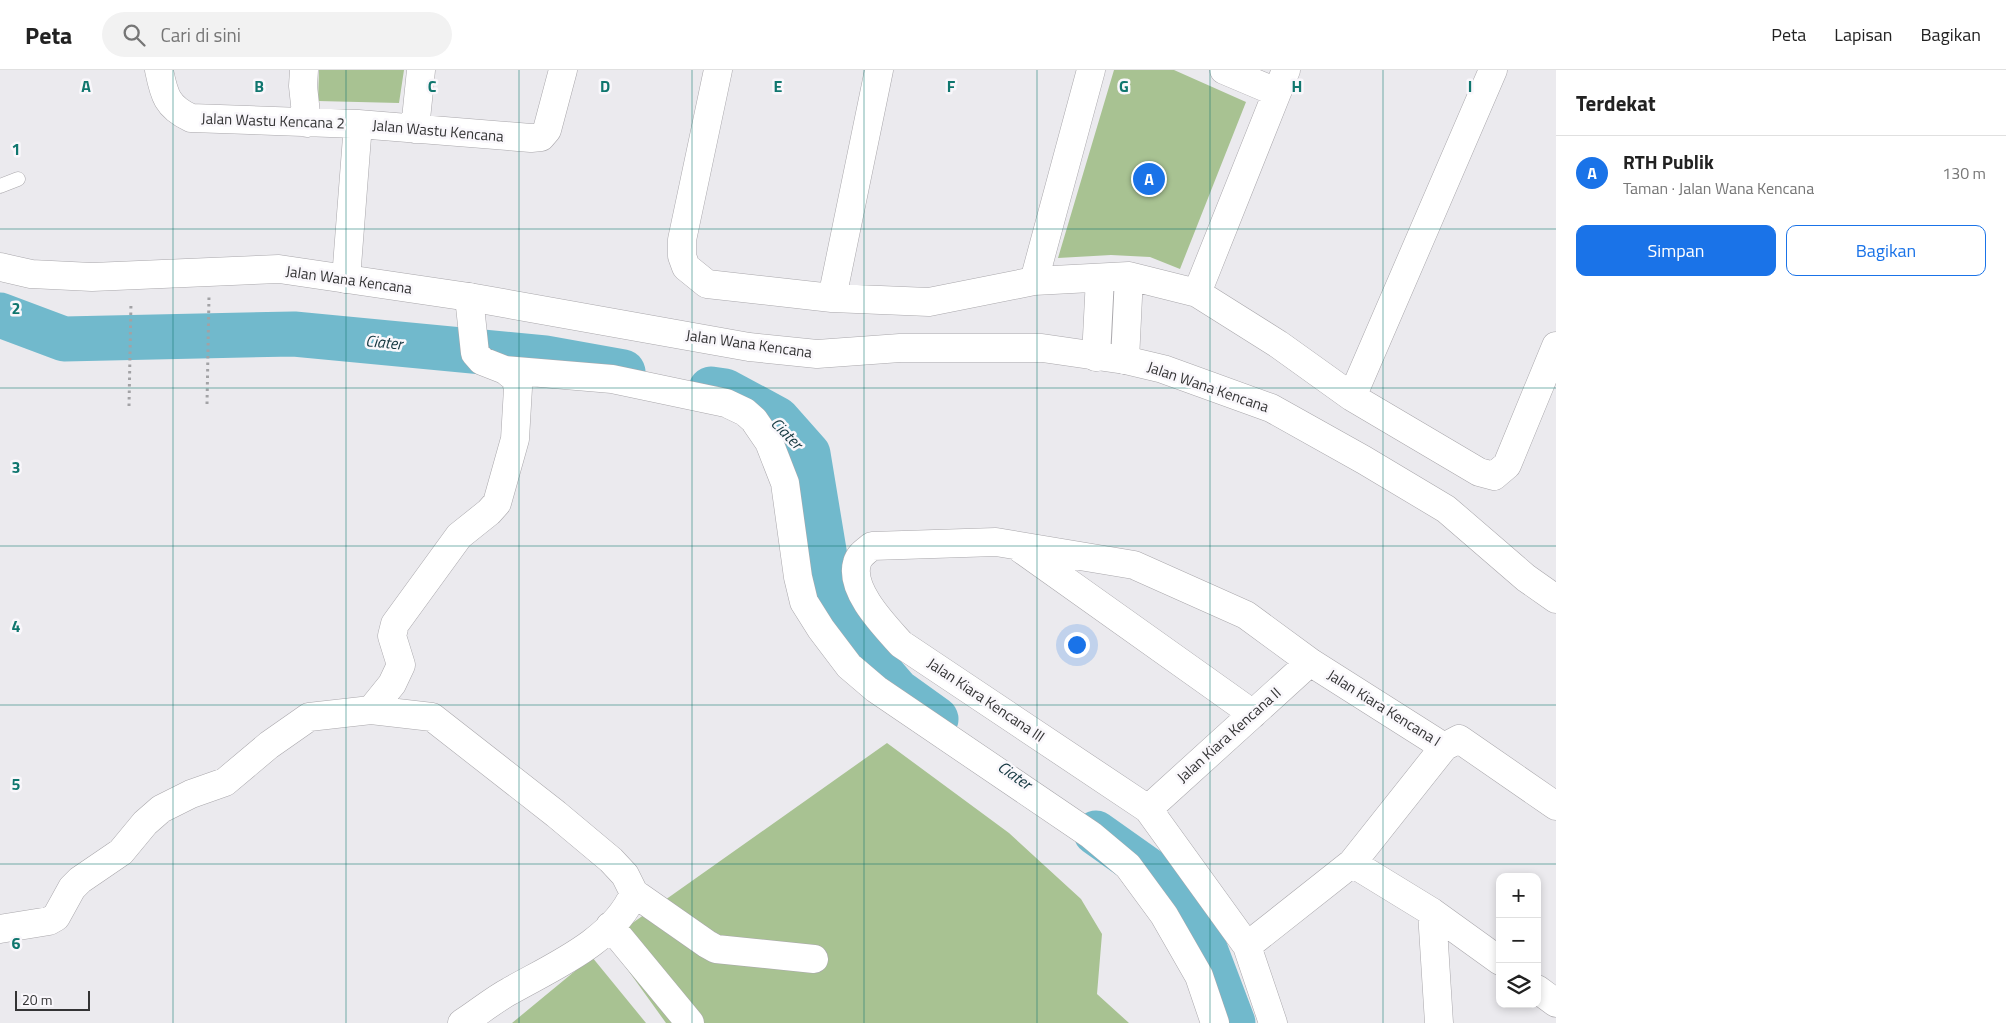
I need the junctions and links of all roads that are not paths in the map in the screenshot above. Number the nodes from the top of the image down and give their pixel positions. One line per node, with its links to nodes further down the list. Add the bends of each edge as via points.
1 (159, 70): 11 (street, Jalan Wastu Kencana 2, via 165,95 174,110 191,118)
2 (304, 70): 11 (street)
3 (421, 70): 13 (street)
4 (564, 70): 13 (street, Jalan Wastu Kencana, via 547,130 541,138)
5 (718, 70): 22 (street, via 682,240 686,267 707,284)
6 (879, 70): 22 (street)
7 (1091, 70): 20 (street)
8 (1224, 70): 10 (street)
9 (1493, 70): 28 (street)
10 (1281, 81): 21 (street)
11 (306, 123): 12 (street, Jalan Wastu Kencana 2)
12 (358, 124): 13 (street, Jalan Wastu Kencana); 19 (street, Jalan Wastu Kencana)
13 (415, 129)
14 (18, 179): 15 (lane)
15 (0, 186)
16 (0, 267): 19 (street, Jalan Wana Kencana, via 31,274 92,277 279,269)
17 (1129, 276): 18 (street); 21 (street); 26 (street)
18 (1100, 278): 20 (street); 25 (street)
19 (346, 279): 23 (street, Jalan Wana Kencana)
20 (1034, 281): 22 (street, via 929,302)
21 (1197, 293): 28 (street, via 1278,344)
22 (832, 298)
23 (470, 304): 25 (street, Jalan Wana Kencana, via 749,347 817,354 900,348 1042,348); 27 (street, via 476,353 482,361)
24 (1556, 346): 28 (street, via 1507,465 1494,476 1478,472)
25 (1096, 357): 26 (street, Jalan Wana Kencana)
26 (1126, 360): 30 (street, Jalan Wana Kencana, via 1163,369 1271,408 1446,509 1526,578)
27 (505, 370): 32 (street, via 515,378 518,396 515,439 497,503 459,536 398,619 392,636 401,665 392,684); 49 (street, via 612,378 726,403 754,420 769,442 785,483 804,602 836,649 849,666 876,689 1091,836 1128,866 1164,915 1199,976)
28 (1352, 397)
29 (1016, 545): 31 (street, Jalan Kiara Kencana III, via 1134,565 1246,615); 33 (street); 36 (street, Jalan Kiara Kencana III, via 996,542 872,546 862,553 856,564 856,578 878,619 901,644)
30 (1556, 599)
31 (1310, 662): 33 (street, Jalan Kiara Kencana II); 34 (street, Jalan Kiara Kencana I)
32 (371, 710): 38 (street, via 432,716 611,860 625,875); 41 (street, via 309,717 225,782 161,809 122,852 72,888 56,917)
33 (1253, 714): 36 (street, Jalan Kiara Kencana II)
34 (1452, 743): 35 (street, Jalan Kiara Kencana I); 37 (street)
35 (1556, 806)
36 (1148, 809): 42 (street, Jalan Kiara Kencana III)
37 (1352, 863): 39 (street); 42 (street)
38 (634, 893): 40 (street, via 628,907); 44 (street, via 716,949)
39 (1432, 912): 43 (street); 51 (street)
40 (610, 926): 47 (street, via 581,950); 48 (street)
41 (0, 929)
42 (1247, 946): 50 (street, Jalan Kiara Kencana III)
43 (1496, 958)
44 (814, 959)
45 (1541, 992): 46 (street)
46 (1556, 1003)
47 (462, 1023)
48 (690, 1023)
49 (1215, 1023)
50 (1273, 1023)
51 (1439, 1023)

